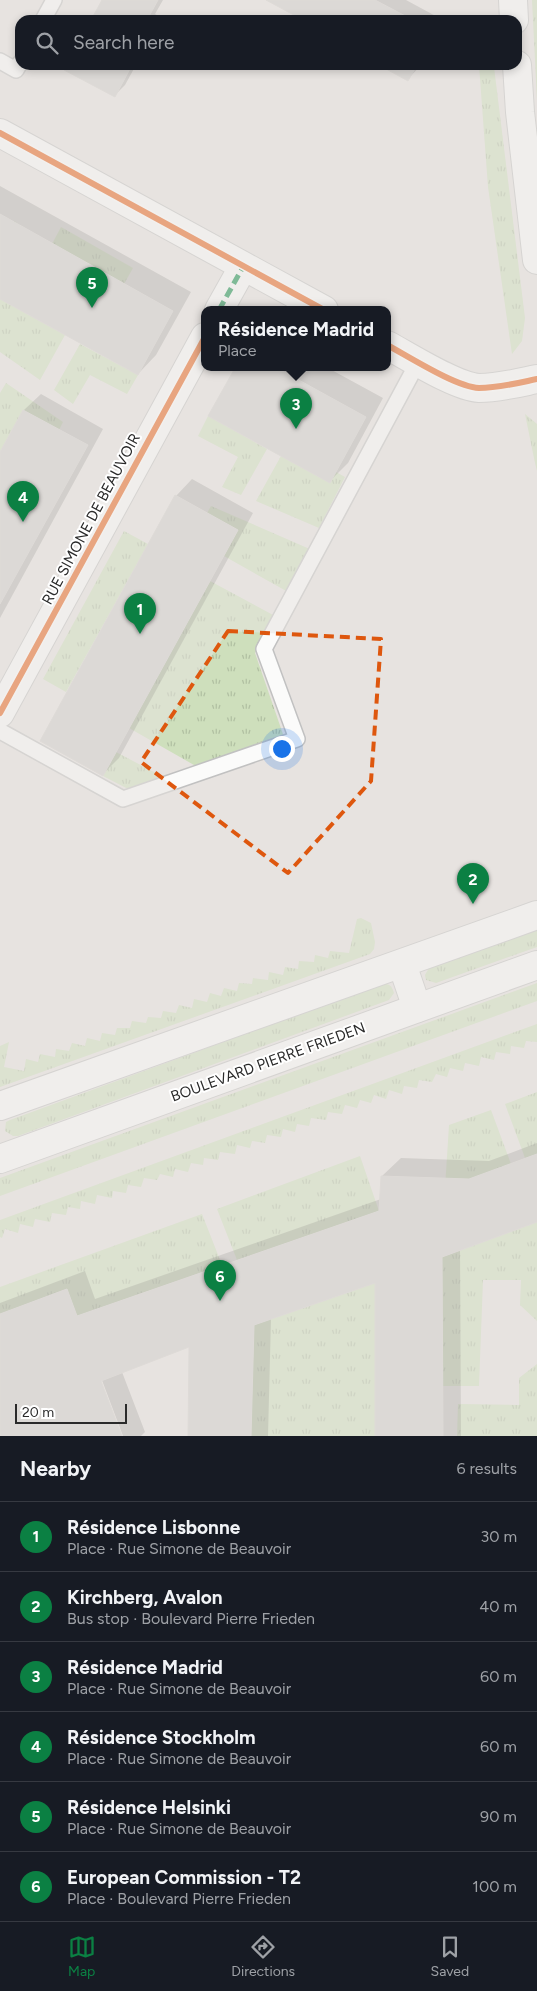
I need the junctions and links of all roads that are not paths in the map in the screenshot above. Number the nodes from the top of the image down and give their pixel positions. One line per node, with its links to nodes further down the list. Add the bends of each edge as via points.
1 (54, 0): 3 (lane)
2 (513, 0): 4 (main road)
3 (46, 15)
4 (514, 15)
5 (0, 61): 6 (lane)
6 (15, 69)
7 (517, 70): 9 (main road)
8 (0, 133): 10 (main road)
9 (537, 260)
10 (244, 267): 11 (main road); 12 (main road)
11 (221, 306)
12 (317, 306)
13 (201, 344): 17 (main road, RUE SIMONE DE BEAUVOIR)
14 (391, 347): 15 (main road)
15 (418, 362): 16 (main road, via 477,388); 18 (lane, via 264,649 297,739 123,799)
16 (537, 379)
17 (0, 713)
18 (0, 731)
19 (537, 915): 20 (main road)
20 (402, 964): 22 (main road); 23 (main road)
21 (537, 965): 22 (main road, BOULEVARD PIERRE FRIEDEN)
22 (417, 1008): 24 (main road, BOULEVARD PIERRE FRIEDEN)
23 (0, 1106)
24 (0, 1159)

